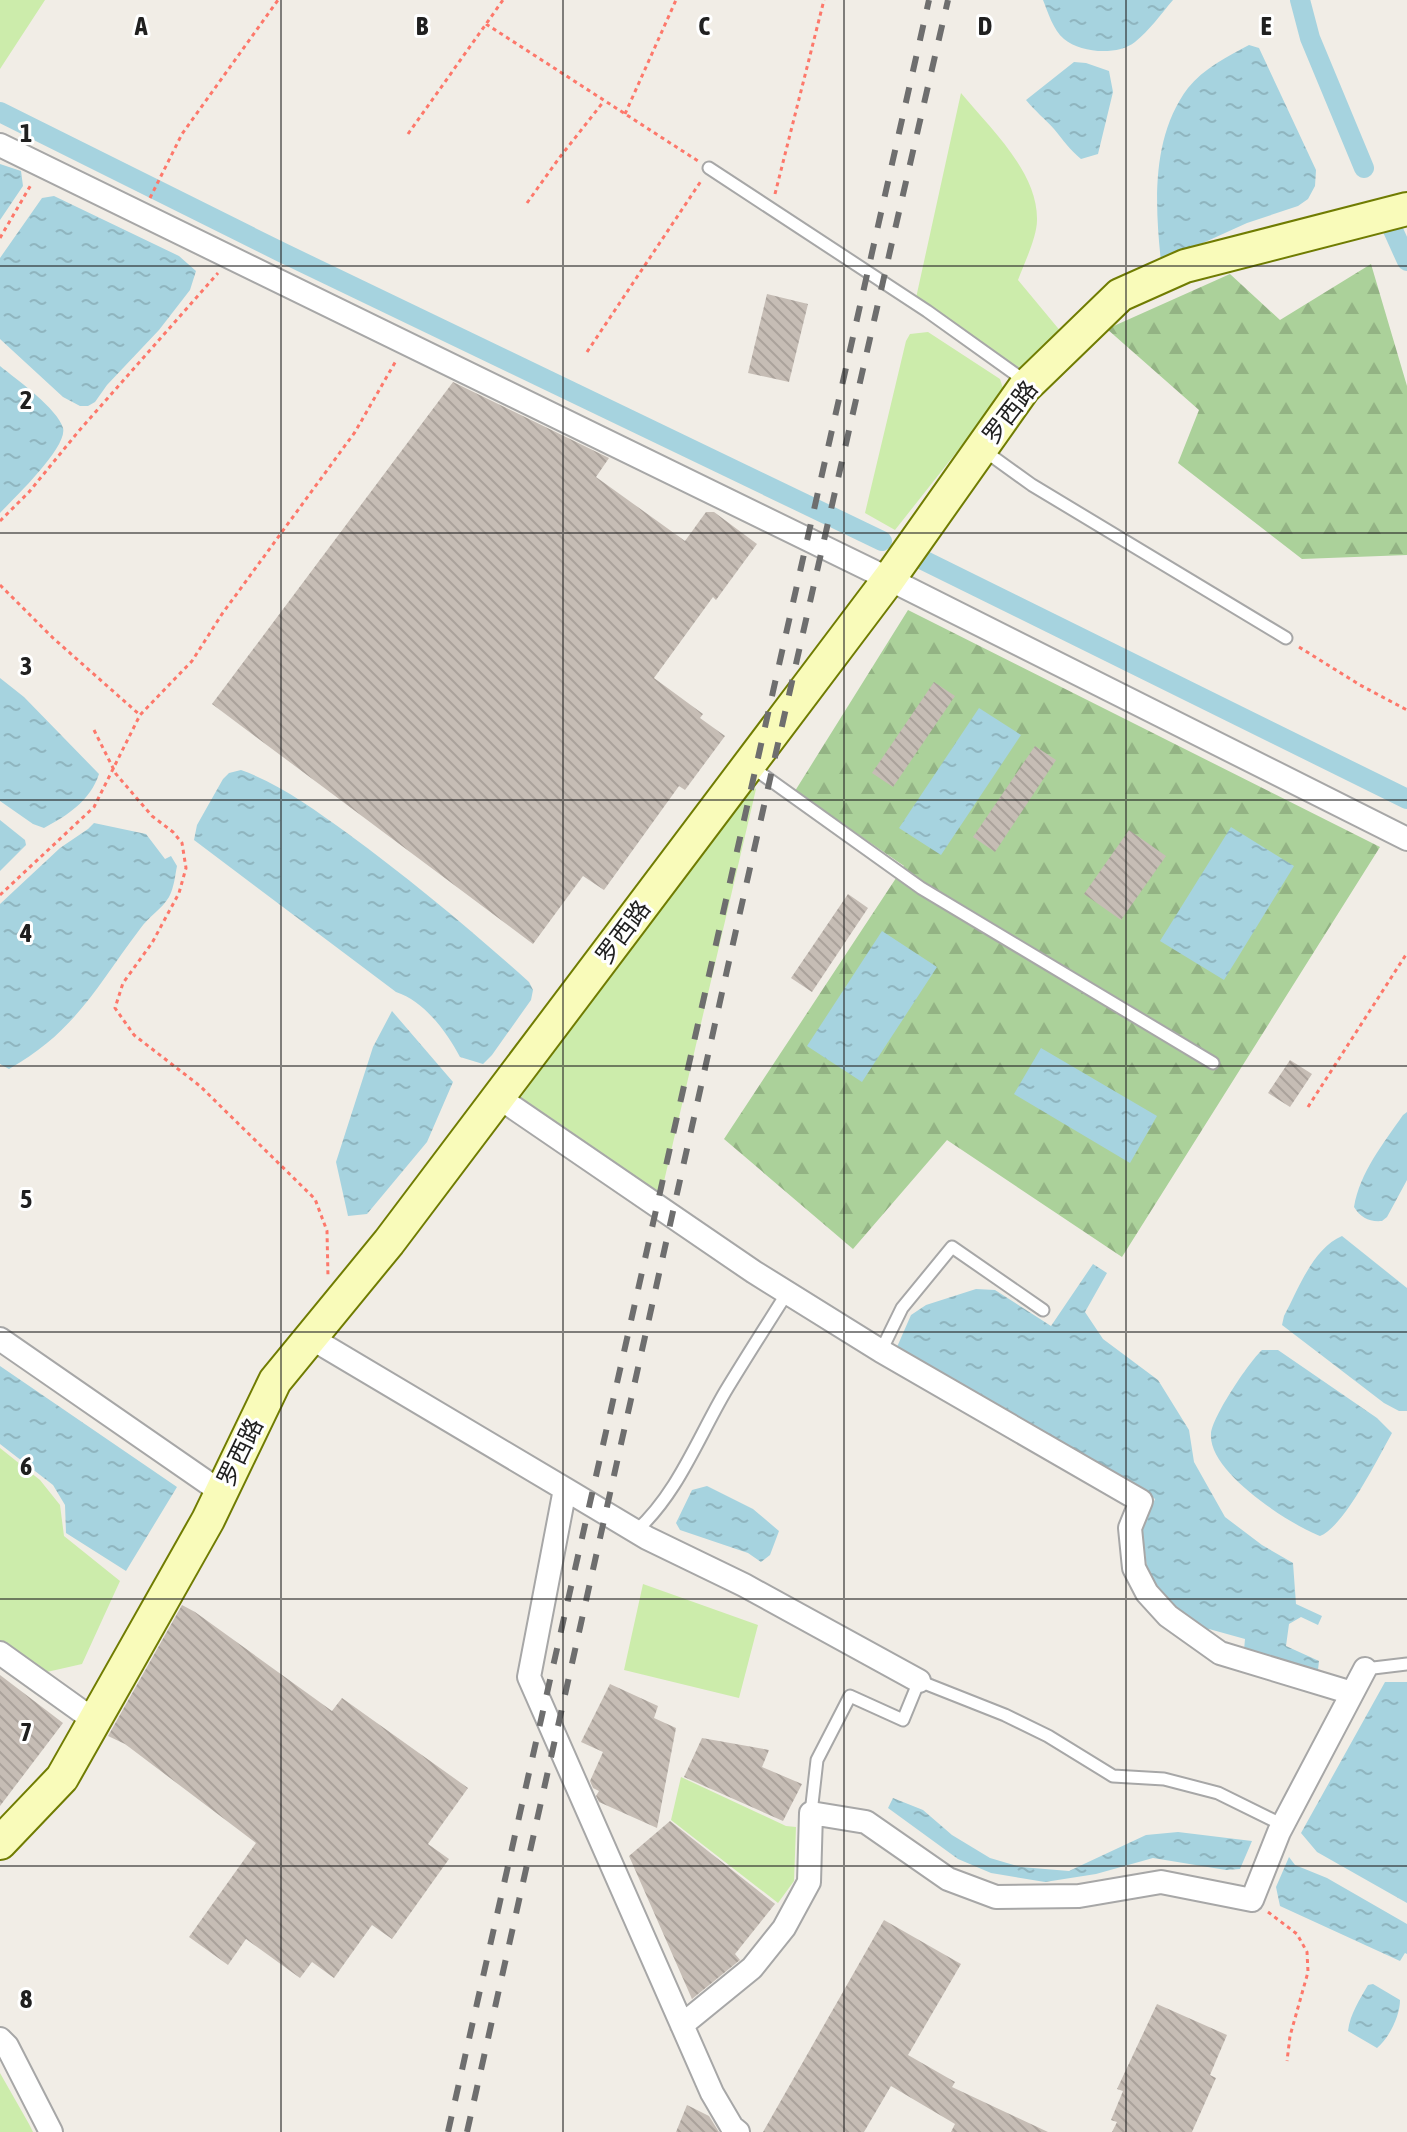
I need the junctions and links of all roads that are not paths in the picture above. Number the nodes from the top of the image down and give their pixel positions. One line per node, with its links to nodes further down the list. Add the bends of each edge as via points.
1 (0, 145): 6 (street)
2 (709, 168): 4 (lane)
3 (1407, 209): 4 (street, 罗西路, via 1185,266 1120,295)
4 (1029, 384): 5 (street, 罗西路)
5 (981, 449): 6 (street, 罗西路); 7 (lane)
6 (889, 579): 8 (street, 罗西路); 9 (street)
7 (1286, 638)
8 (749, 765): 10 (lane, via 921,888); 11 (street, 罗西路)
9 (1407, 839)
10 (1213, 1063)
11 (498, 1097): 12 (street); 14 (street, 罗西路)
12 (787, 1293): 16 (street); 19 (lane, via 680,1477 653,1516)
13 (1043, 1310): 16 (lane, via 952,1247 902,1308)
14 (311, 1338): 17 (street); 18 (street, 罗西路, via 275,1381)
15 (0, 1339): 18 (street)
16 (881, 1351): 24 (street, via 1141,1501 1130,1528 1134,1568 1168,1616 1220,1653)
17 (565, 1489): 19 (street); 29 (street, via 529,1677)
18 (221, 1492): 25 (street, 罗西路)
19 (635, 1531): 23 (street)
20 (0, 1653): 25 (street)
21 (1407, 1664): 22 (lane)
22 (1365, 1669): 24 (street)
23 (919, 1681): 26 (lane, via 903,1720 850,1696 817,1760); 27 (lane, via 1048,1736 1113,1776 1164,1779 1218,1793)
24 (1352, 1693): 27 (street)
25 (95, 1721): 28 (street, 罗西路, via 62,1778)
26 (811, 1813): 27 (street, via 866,1822 948,1879 996,1897 1079,1896 1161,1882 1252,1900); 29 (street, via 809,1882 784,1928 752,1968)
27 (1283, 1825)
28 (0, 1843)
29 (682, 2025): 32 (street, via 712,2093)
30 (0, 2039): 31 (street)
31 (51, 2132)
32 (738, 2132)

